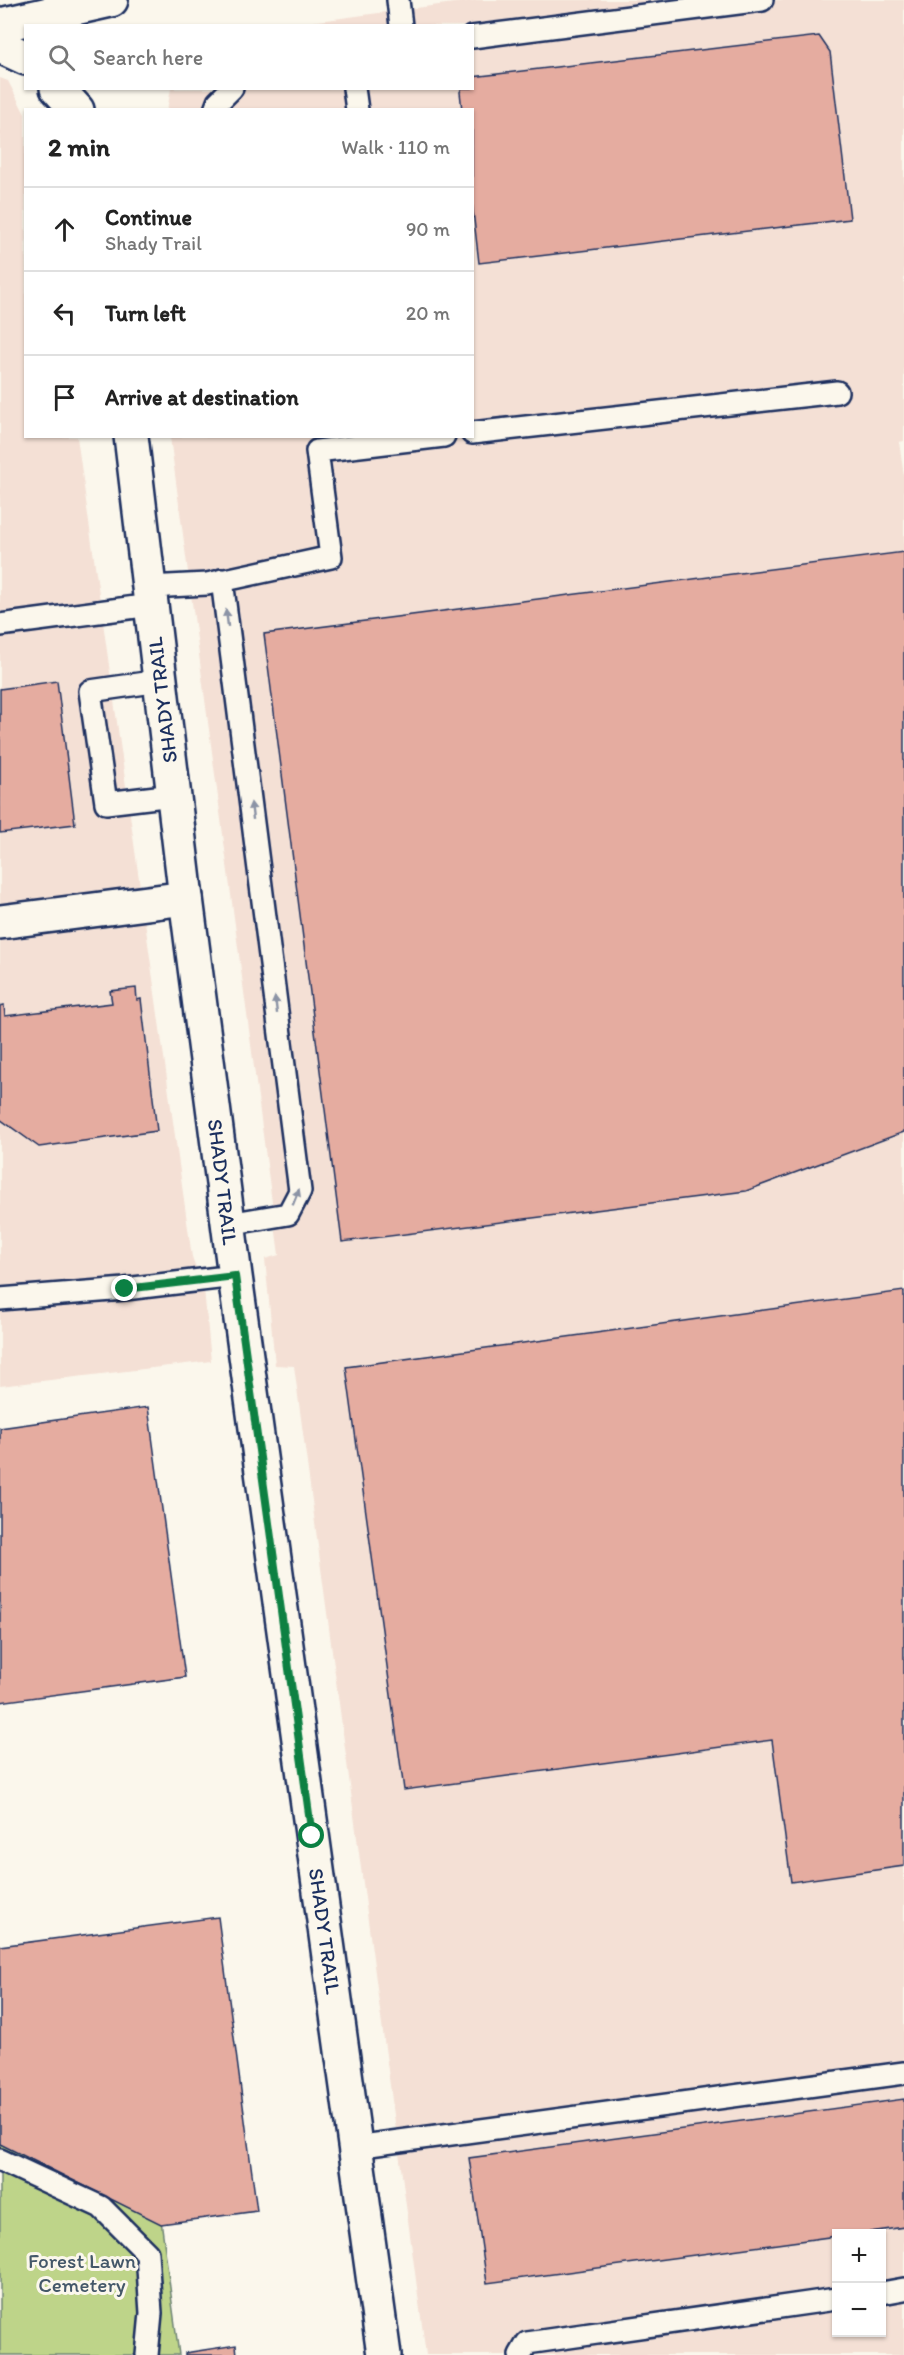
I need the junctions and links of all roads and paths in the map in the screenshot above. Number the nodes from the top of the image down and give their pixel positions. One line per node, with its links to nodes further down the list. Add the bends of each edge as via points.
1 (111, 0): 4 (street); 6 (street)
2 (398, 0): 5 (lane)
3 (762, 0): 7 (lane)
4 (103, 24)
5 (401, 24)
6 (0, 25)
7 (474, 37)
8 (0, 46): 9 (street)
9 (24, 56)
10 (59, 90): 14 (street)
11 (91, 90): 15 (street)
12 (230, 90): 16 (lane)
13 (354, 90): 17 (lane)
14 (75, 108)
15 (92, 108)
16 (216, 108)
17 (357, 108)
18 (837, 392): 19 (lane)
19 (474, 433)
20 (131, 438): 23 (street, SHADY TRAIL)
21 (427, 438): 22 (lane, via 317,451 331,556)
22 (222, 580): 23 (lane); 29 (lane, one-way to 22, via 288,1214 300,1191)
23 (150, 596): 24 (lane); 25 (street, SHADY TRAIL)
24 (0, 625)
25 (160, 681): 26 (street, SHADY TRAIL); 26 (lane, via 90,691 106,803)
26 (173, 795): 27 (street, SHADY TRAIL)
27 (186, 898): 28 (street); 29 (street, SHADY TRAIL)
28 (0, 922)
29 (228, 1224): 30 (street, SHADY TRAIL)
30 (235, 1276): 31 (lane); 33 (street, SHADY TRAIL)
31 (0, 1299)
32 (904, 2073): 33 (lane)
33 (355, 2147): 39 (street, SHADY TRAIL)
34 (0, 2160): 38 (lane, via 101,2206 147,2253 151,2313)
35 (904, 2289): 36 (lane)
36 (886, 2292)
37 (832, 2300): 40 (lane, via 528,2343)
38 (147, 2355)
39 (384, 2355)
40 (520, 2355)

